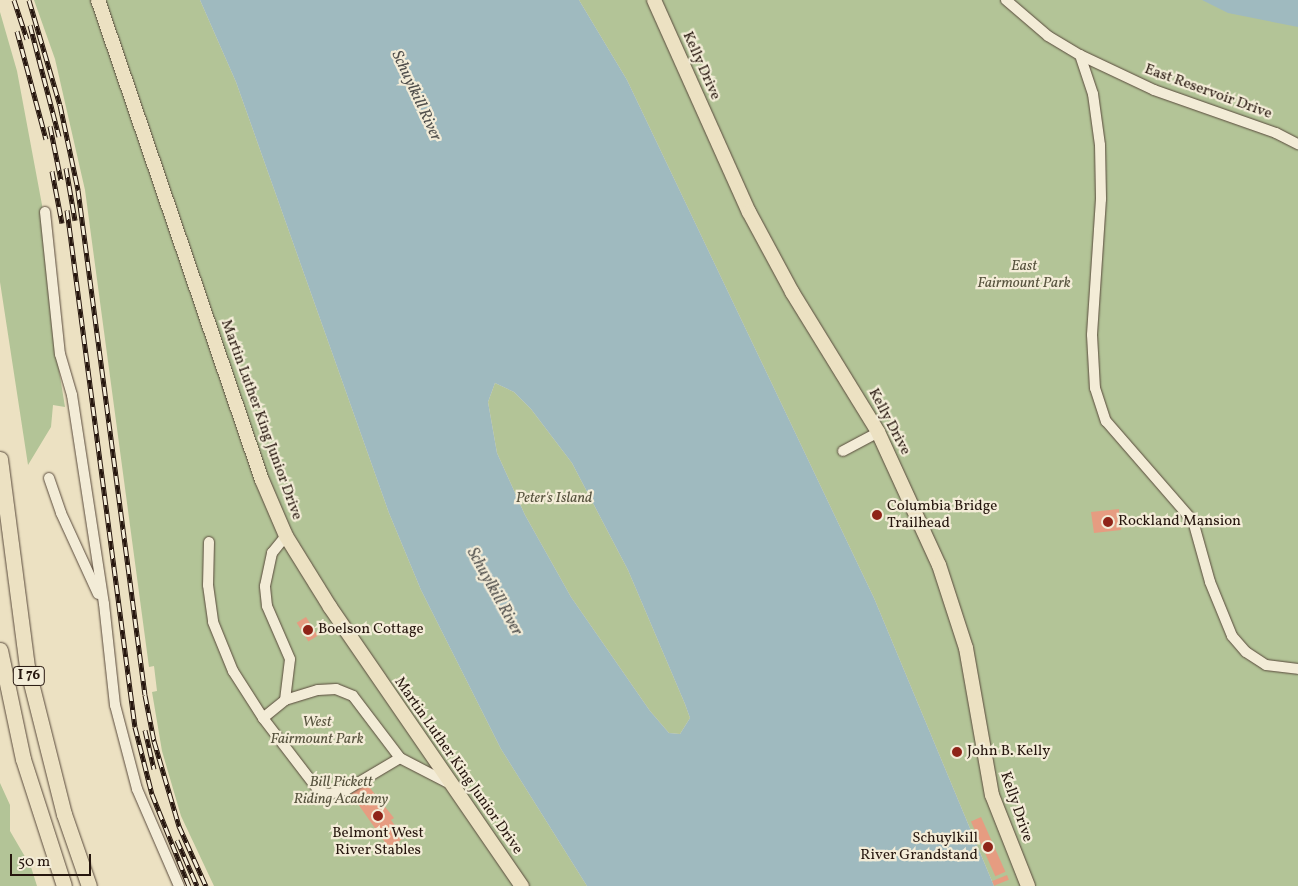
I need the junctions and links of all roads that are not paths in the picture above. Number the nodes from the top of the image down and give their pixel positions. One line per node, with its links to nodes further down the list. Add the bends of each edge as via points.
1 (98, 0): 11 (main road, Martin Luther King Junior Drive, via 260,472)
2 (654, 0): 7 (main road, Kelly Drive, via 749,212 792,292)
3 (1006, 0): 4 (street, East Reservoir Drive, via 1023,18)
4 (1080, 55): 5 (street, East Reservoir Drive, via 1162,94); 15 (street, via 1093,94 1100,145 1101,199 1092,335 1095,388 1106,420 1193,521 1210,582 1232,636 1246,652 1266,665)
5 (1297, 142)
6 (45, 212): 13 (street, via 60,354 72,395)
7 (878, 432): 8 (street); 24 (main road, Kelly Drive, via 920,521 956,609 970,668 987,778)
8 (843, 452)
9 (0, 459): 21 (highway, I 76, via 27,667 60,797)
10 (49, 478): 13 (street, via 60,513)
11 (286, 536): 16 (street, via 272,554 265,586 267,606 290,659); 19 (main road, Martin Luther King Junior Drive, via 319,592)
12 (209, 542): 17 (street, via 208,585 213,622 233,671)
13 (104, 604): 22 (street, via 115,705 137,789)
14 (0, 650): 20 (highway, I 76, via 23,759)
15 (1298, 669)
16 (285, 700): 17 (street); 18 (street, via 318,690 336,689 353,696)
17 (263, 718): 18 (street, via 319,791 328,794 346,790)
18 (400, 758): 19 (street)
19 (452, 784): 23 (main road, Martin Luther King Junior Drive)
20 (64, 886)
21 (90, 886)
22 (179, 886)
23 (522, 886)
24 (1028, 886)

